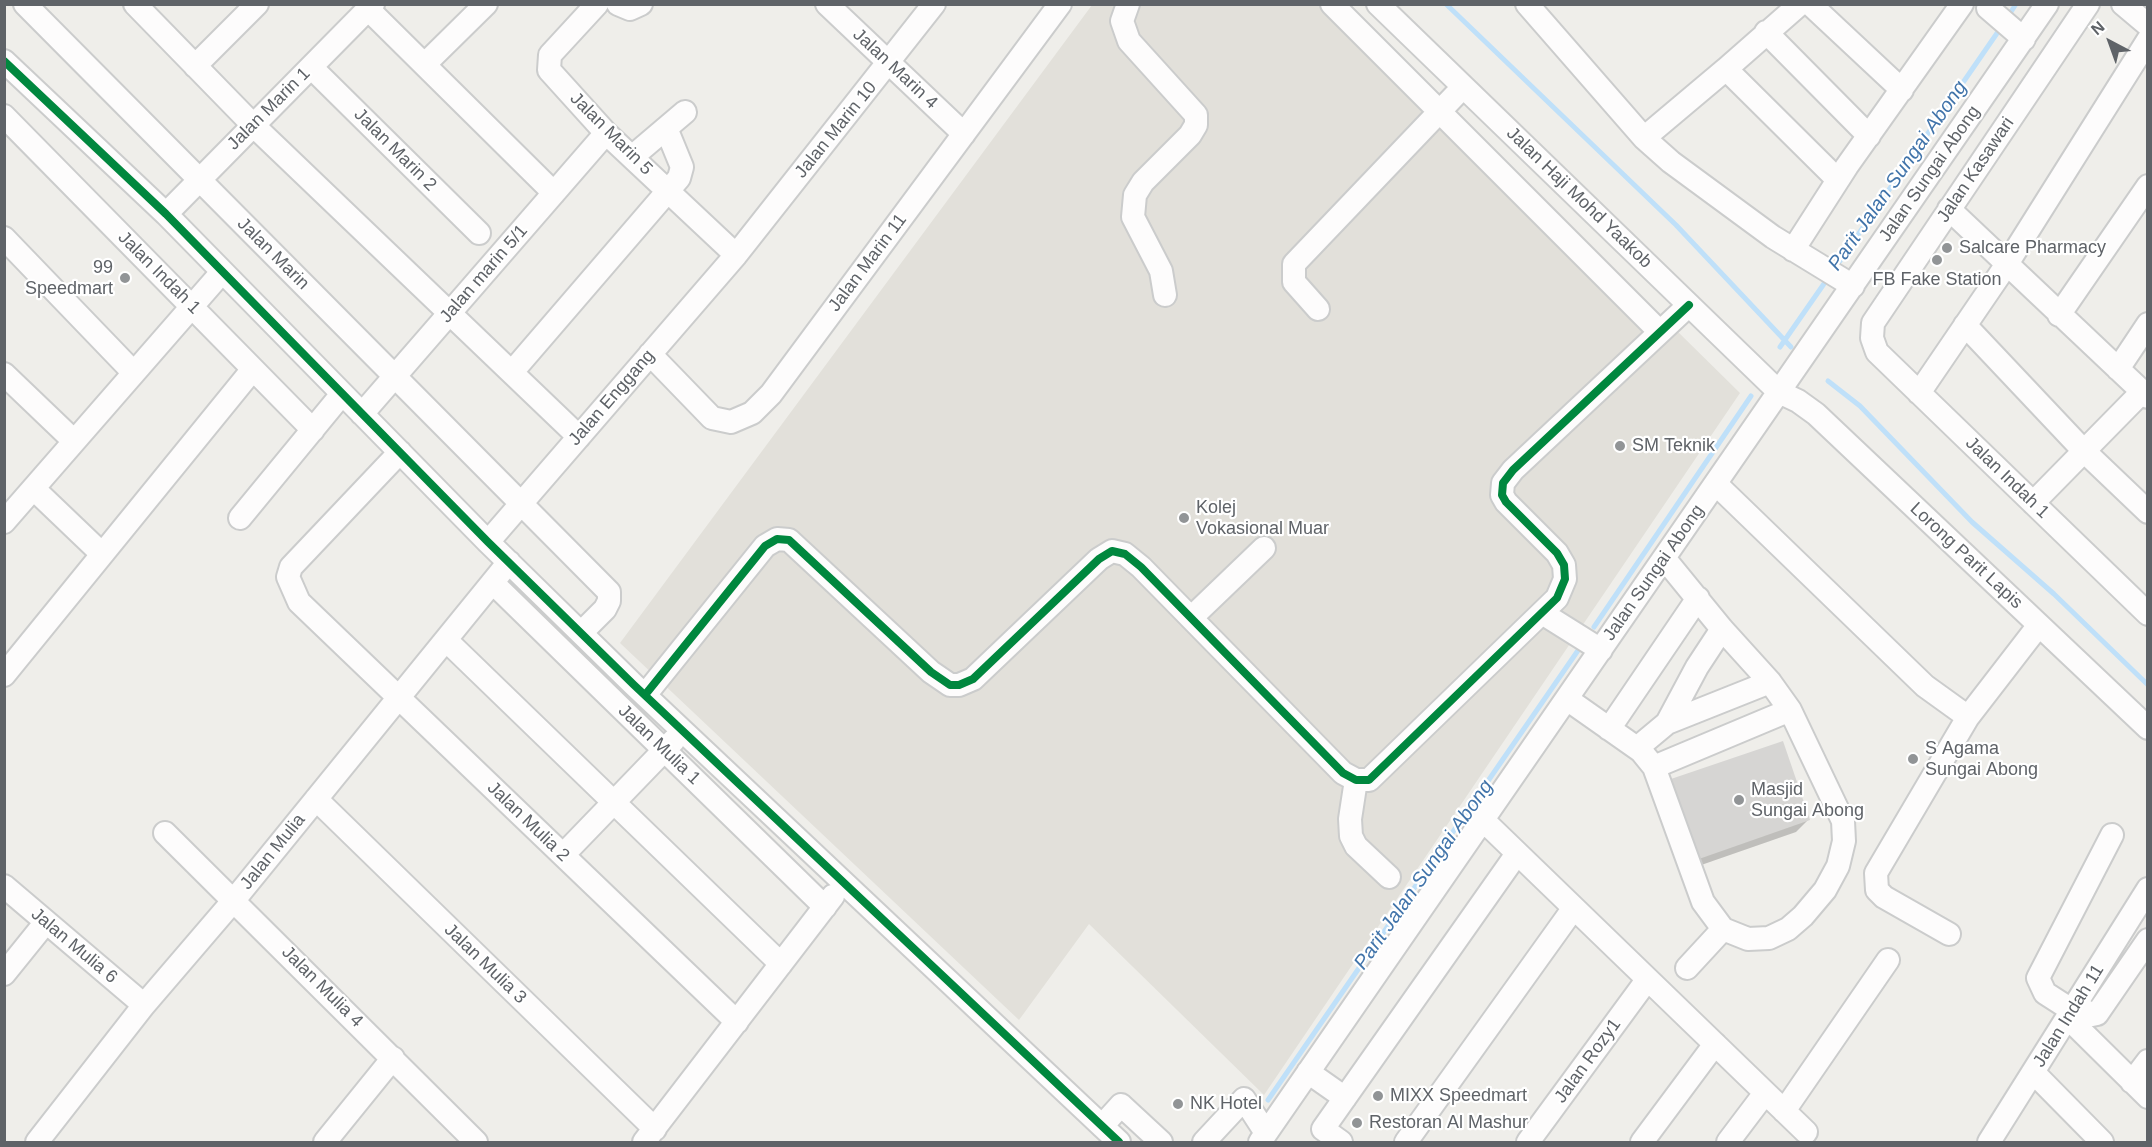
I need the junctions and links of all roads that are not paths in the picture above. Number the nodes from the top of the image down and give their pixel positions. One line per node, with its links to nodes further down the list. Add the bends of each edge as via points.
1 (135, 4): 30 (street)
2 (257, 4): 30 (street)
3 (486, 4): 29 (street)
4 (597, 4): 40 (street, Jalan Marin 5, via 548,62 549,70)
5 (618, 4): 6 (street, via 630,9)
6 (641, 4)
7 (827, 4): 28 (street, Jalan Marin 4)
8 (934, 4): 28 (street, Jalan Marin 10)
9 (1060, 4): 41 (street, Jalan Marin 11)
10 (1128, 4): 59 (street, via 1122,21 1129,41 1196,115 1190,135 1143,182 1136,195 1133,216 1158,263)
11 (1332, 4): 36 (street)
12 (1378, 4): 33 (street, Jalan Haji Mohd Yaakob)
13 (1527, 4): 43 (street, via 1542,26)
14 (1800, 4): 24 (street)
15 (1810, 4): 34 (street)
16 (1962, 4): 34 (street)
17 (2047, 4): 25 (street, Jalan Sungai Abong)
18 (2088, 4): 50 (street, Jalan Kasawari)
19 (2123, 4): 23 (street)
20 (26, 5): 45 (street, Jalan Marin)
21 (371, 7): 29 (street); 31 (street, Jalan Marin 1)
22 (1988, 8): 25 (street)
23 (2148, 25)
24 (1766, 32): 32 (street); 42 (street)
25 (2017, 32): 58 (street, Jalan Sungai Abong)
26 (2148, 40): 56 (street)
27 (4, 61): 51 (street)
28 (889, 63): 41 (street, Jalan Marin 4); 55 (street, Jalan Marin 10)
29 (426, 64): 49 (street)
30 (195, 66): 38 (street)
31 (311, 67): 38 (street, Jalan Marin 1); 52 (street, Jalan Marin 2)
32 (1726, 69): 43 (street); 46 (street)
33 (1463, 87): 36 (street); 60 (street, Jalan Haji Mohd Yaakob)
34 (1902, 90): 42 (street)
35 (686, 112): 39 (street)
36 (1439, 112): 62 (street, via 1294,264 1294,282); 67 (street)
37 (4, 116): 61 (street, Jalan Indah 1)
38 (254, 125): 45 (street, Jalan Marin 1); 63 (street)
39 (666, 128): 44 (street); 48 (street, via 682,167)
40 (606, 134): 44 (street, Jalan Marin 5); 49 (street, Jalan marin 5/1)
41 (964, 134): 69 (street, Jalan Marin 11, via 771,394 752,413 731,422 712,418)
42 (1869, 135): 46 (street)
43 (1644, 138): 54 (street)
44 (632, 157): 48 (street, Jalan Marin 5)
45 (199, 180): 51 (street, Jalan Marin 1); 74 (street, Jalan Marin)
46 (1838, 180): 54 (street)
47 (2148, 186): 64 (street)
48 (669, 192): 55 (street, Jalan Marin 5); 72 (street)
49 (554, 193): 63 (street, Jalan marin 5/1)
50 (1949, 209): 56 (street); 68 (street, Jalan Kasawari, via 1873,323)
51 (166, 214): 57 (street)
52 (479, 233)
53 (4, 238): 73 (street)
54 (1793, 250): 58 (street)
55 (736, 255): 69 (street, Jalan Enggang)
56 (2007, 264): 64 (street); 66 (street)
57 (222, 272): 61 (street); 78 (street)
58 (1846, 282): 76 (street, Jalan Sungai Abong)
59 (1165, 295)
60 (1689, 305): 67 (street); 76 (street, Jalan Haji Mohd Yaakob)
61 (192, 306): 70 (street, Jalan Indah 1); 73 (street)
62 (1318, 309)
63 (449, 315): 72 (street); 74 (street, Jalan marin 5/1)
64 (2059, 315): 71 (street)
65 (2148, 324): 71 (street)
66 (1965, 325): 77 (street); 84 (street)
67 (1660, 332): 100 (street, via 1503,483 1506,502 1557,552 1564,565 1565,579 1557,598)
68 (1872, 338): 77 (street, Jalan Indah 1, via 1877,352)
69 (650, 354): 82 (street, Jalan Enggang)
70 (253, 369): 81 (street, Jalan Indah 1); 95 (street)
71 (2118, 369): 79 (street)
72 (512, 372): 82 (street)
73 (134, 373): 83 (street)
74 (395, 376): 80 (street, Jalan marin 5/1); 89 (street, Jalan Marin)
75 (6, 378): 83 (street)
76 (1779, 392): 86 (street, Jalan Sungai Abong); 103 (street, Lorong Parit Lapis, via 1816,414)
77 (1919, 393): 88 (street, Jalan Indah 1)
78 (342, 394): 80 (street); 81 (street)
79 (2145, 394): 84 (street)
80 (362, 414): 85 (street)
81 (313, 430): 91 (street)
82 (579, 436): 89 (street, Jalan Enggang)
83 (75, 441): 87 (street)
84 (2083, 450): 88 (street); 90 (street)
85 (399, 452): 93 (street); 111 (street, Jalan Mulia 2, via 291,567 288,577 299,602)
86 (1716, 484): 96 (street, Jalan Sungai Abong); 114 (street, via 1925,686)
87 (34, 489): 92 (street); 95 (street)
88 (2033, 503): 101 (street, Jalan Indah 1)
89 (521, 504): 93 (street, Jalan Enggang); 105 (street, Jalan Marin, via 609,592 605,609)
90 (2148, 512)
91 (240, 518)
92 (4, 522)
93 (488, 542): 97 (street)
94 (1264, 548): 102 (street)
95 (102, 554): 108 (street)
96 (1664, 558): 99 (street); 107 (street, Jalan Sungai Abong)
97 (509, 562): 98 (street, Jalan Mulia); 105 (street)
98 (493, 583): 106 (street, Jalan Mulia); 120 (street, Jalan Mulia 1)
99 (1698, 598): 104 (street); 117 (street)
100 (1542, 613): 107 (street); 122 (street, via 1380,772 1369,780)
101 (2148, 614)
102 (1191, 618): 110 (street, via 1141,567 1125,554 1112,551 973,679 950,685 931,672 795,545 777,539 765,546); 122 (street, via 1343,773)
103 (2039, 625): 114 (street); 116 (street, Lorong Parit Lapis)
104 (1722, 629): 109 (street); 115 (street)
105 (581, 633): 110 (street)
106 (446, 640): 111 (street, Jalan Mulia); 124 (street)
107 (1600, 650): 112 (street, Jalan Sungai Abong)
108 (4, 675)
109 (1770, 682): 113 (street); 115 (street)
110 (645, 695): 118 (street)
111 (399, 698): 123 (street, Jalan Mulia); 128 (street, Jalan Mulia 2)
112 (1567, 699): 117 (street); 125 (street, Jalan Sungai Abong)
113 (1790, 710): 121 (street); 138 (street, via 1843,821 1844,841 1838,866 1825,890 1788,929 1769,938 1748,939)
114 (1968, 717): 139 (street, via 1876,873 1876,890 1884,897)
115 (1667, 723): 119 (street)
116 (2148, 728)
117 (1609, 729): 119 (street)
118 (682, 730): 120 (street); 131 (street)
119 (1637, 748): 121 (street)
120 (665, 751): 124 (street); 135 (street, Jalan Mulia 1)
121 (1654, 767): 138 (street, via 1703,902)
122 (1356, 780): 130 (street, via 1351,836 1356,846)
123 (316, 799): 134 (street, Jalan Mulia); 160 (street, Jalan Mulia 3)
124 (614, 803): 128 (street); 142 (street)
125 (1483, 820): 129 (street); 152 (street, Jalan Sungai Abong)
126 (165, 834): 134 (street, Jalan Mulia 4)
127 (2112, 835): 147 (street, via 2038,978 2045,993)
128 (563, 855): 148 (street, Jalan Mulia 2)
129 (1516, 855): 136 (street); 156 (street)
130 (1389, 877)
131 (844, 882): 135 (street); 158 (street)
132 (4, 886): 137 (street, Jalan Mulia 6)
133 (2148, 889): 147 (street, Jalan Indah 11)
134 (234, 900): 146 (street, Jalan Mulia); 150 (street, Jalan Mulia 4)
135 (825, 907): 142 (street)
136 (1573, 909): 145 (street); 170 (street)
137 (46, 922): 144 (street); 146 (street, Jalan Mulia 6)
138 (1723, 929): 143 (street)
139 (1949, 934)
140 (2148, 940): 147 (street, via 2097,1014)
141 (1888, 960): 157 (street)
142 (781, 964): 148 (street)
143 (1687, 968)
144 (4, 974)
145 (1647, 980): 149 (street); 171 (street, Jalan Rozy1)
146 (144, 1005): 164 (street, Jalan Mulia)
147 (2072, 1011): 153 (street, Jalan Indah 11); 154 (street)
148 (737, 1022): 160 (street)
149 (1715, 1044): 155 (street); 172 (street)
150 (393, 1058): 165 (street); 166 (street, Jalan Mulia 4)
151 (2148, 1061): 154 (street)
152 (1308, 1072): 156 (street); 162 (street, Jalan Sungai Abong)
153 (2034, 1073): 163 (street, Jalan Indah 11); 174 (street)
154 (2140, 1090)
155 (1765, 1093): 157 (street); 173 (street)
156 (1345, 1098): 161 (street)
157 (1784, 1111): 159 (street)
158 (1102, 1126): 167 (street); 168 (street, via 1121,1106)
159 (1806, 1132)
160 (649, 1136)
161 (1332, 1136)
162 (1263, 1138): 169 (street, via 1244,1099)
163 (1998, 1138)
164 (37, 1143)
165 (325, 1143)
166 (476, 1143)
167 (1119, 1143)
168 (1161, 1143)
169 (1204, 1143)
170 (1406, 1143)
171 (1528, 1143)
172 (1642, 1143)
173 (1728, 1143)
174 (2102, 1143)

